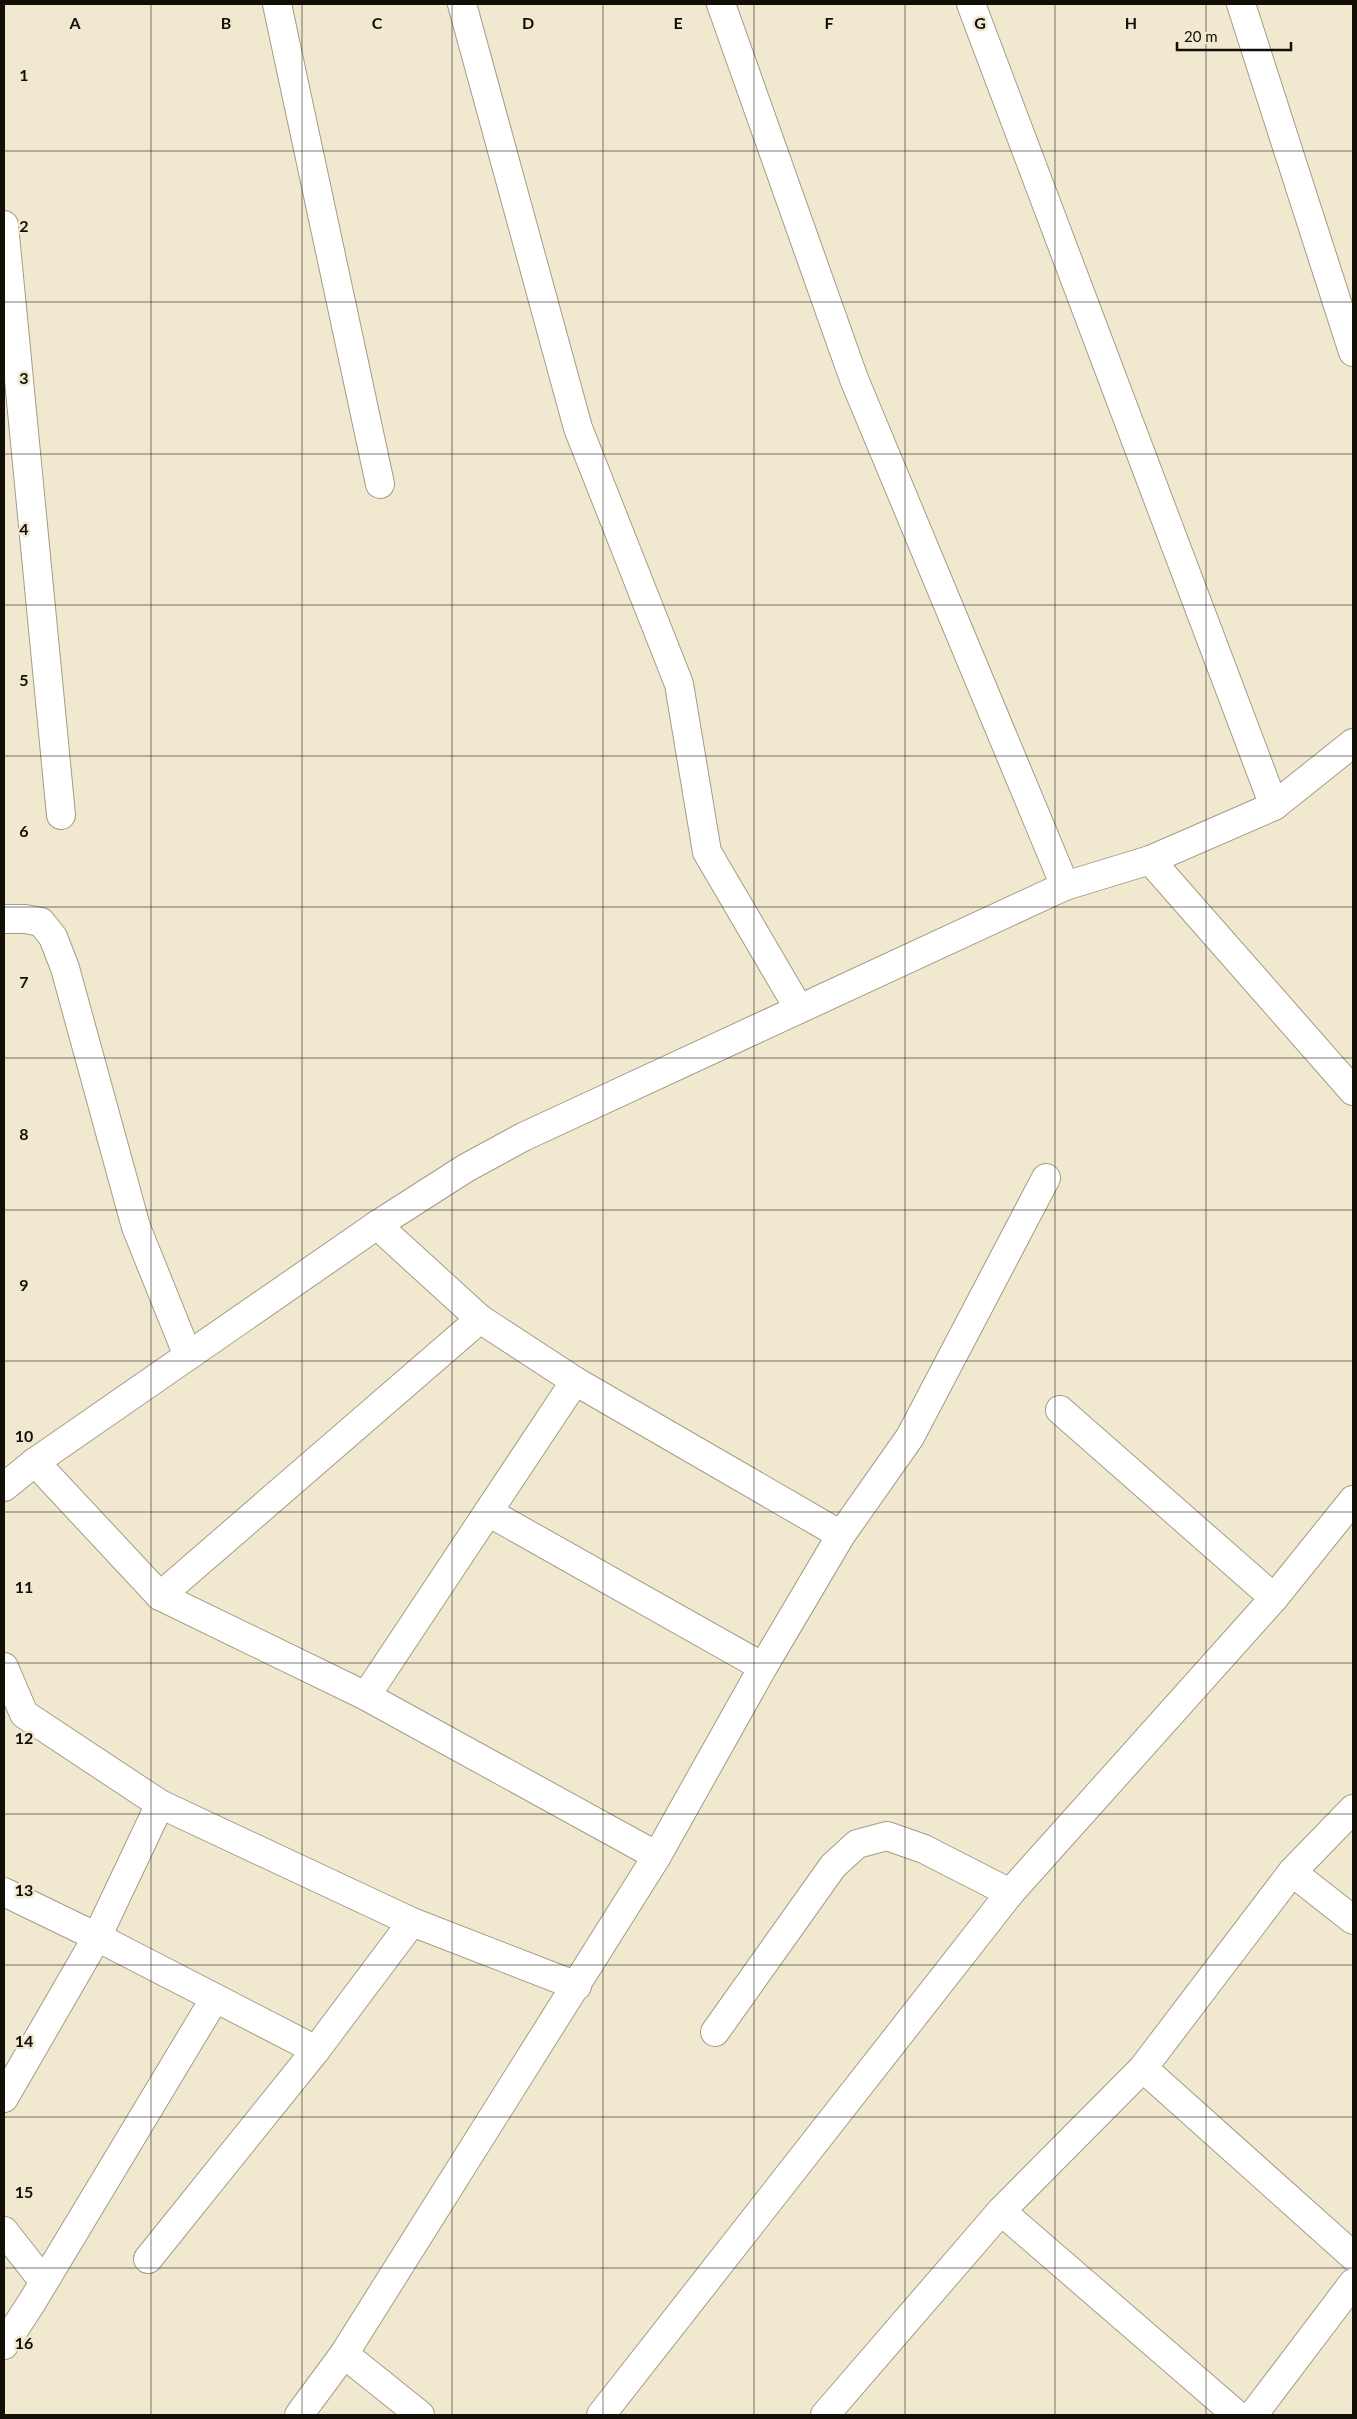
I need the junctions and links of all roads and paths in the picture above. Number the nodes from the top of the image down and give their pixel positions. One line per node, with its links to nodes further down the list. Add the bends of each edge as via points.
1 (277, 4): 8 (street)
2 (462, 4): 15 (street, via 578,428 679,684 707,852)
3 (722, 4): 13 (street, via 854,380)
4 (971, 4): 10 (street)
5 (1241, 4): 7 (street)
6 (4, 225): 11 (street)
7 (1353, 352)
8 (380, 484)
9 (1353, 743): 10 (street)
10 (1274, 806): 12 (street)
11 (60, 815)
12 (1150, 860): 13 (street); 16 (street)
13 (1065, 886): 15 (street)
14 (4, 919): 20 (street, via 41,922 53,937 65,968 136,1227)
15 (800, 1009): 18 (street, via 522,1137 466,1168)
16 (1353, 1092)
17 (1046, 1178): 27 (street, via 910,1437)
18 (377, 1225): 19 (street); 20 (street)
19 (480, 1319): 21 (street); 28 (street)
20 (188, 1356): 23 (street)
21 (575, 1381): 26 (street); 27 (street)
22 (1060, 1410): 29 (street)
23 (35, 1462): 24 (street); 28 (street)
24 (4, 1487)
25 (1353, 1500): 29 (street)
26 (488, 1512): 31 (street); 32 (street)
27 (841, 1535): 31 (street)
28 (160, 1596): 32 (street)
29 (1274, 1598): 38 (street)
30 (4, 1667): 33 (street, via 24,1714)
31 (763, 1667): 35 (street)
32 (366, 1696): 35 (street)
33 (160, 1804): 40 (street); 41 (street)
34 (1353, 1809): 36 (street)
35 (657, 1856): 42 (street)
36 (1292, 1872): 39 (street); 46 (street)
37 (4, 1892): 41 (street)
38 (1010, 1893): 44 (street, via 924,1849 887,1836 857,1844 833,1866); 58 (street)
39 (1353, 1920)
40 (412, 1922): 42 (street); 45 (street)
41 (97, 1937): 43 (street); 47 (street)
42 (577, 1986): 55 (street)
43 (215, 1998): 45 (street); 52 (street)
44 (715, 2032)
45 (316, 2050): 51 (street)
46 (1143, 2068): 48 (street); 50 (street)
47 (4, 2098)
48 (1001, 2211): 59 (street); 60 (street)
49 (4, 2232): 52 (street)
50 (1353, 2256)
51 (148, 2259)
52 (44, 2282): 54 (street)
53 (1353, 2283): 61 (street)
54 (4, 2345)
55 (344, 2354): 56 (street); 57 (street)
56 (299, 2415)
57 (420, 2415)
58 (601, 2415)
59 (825, 2415)
60 (1237, 2415)
61 (1253, 2415)

